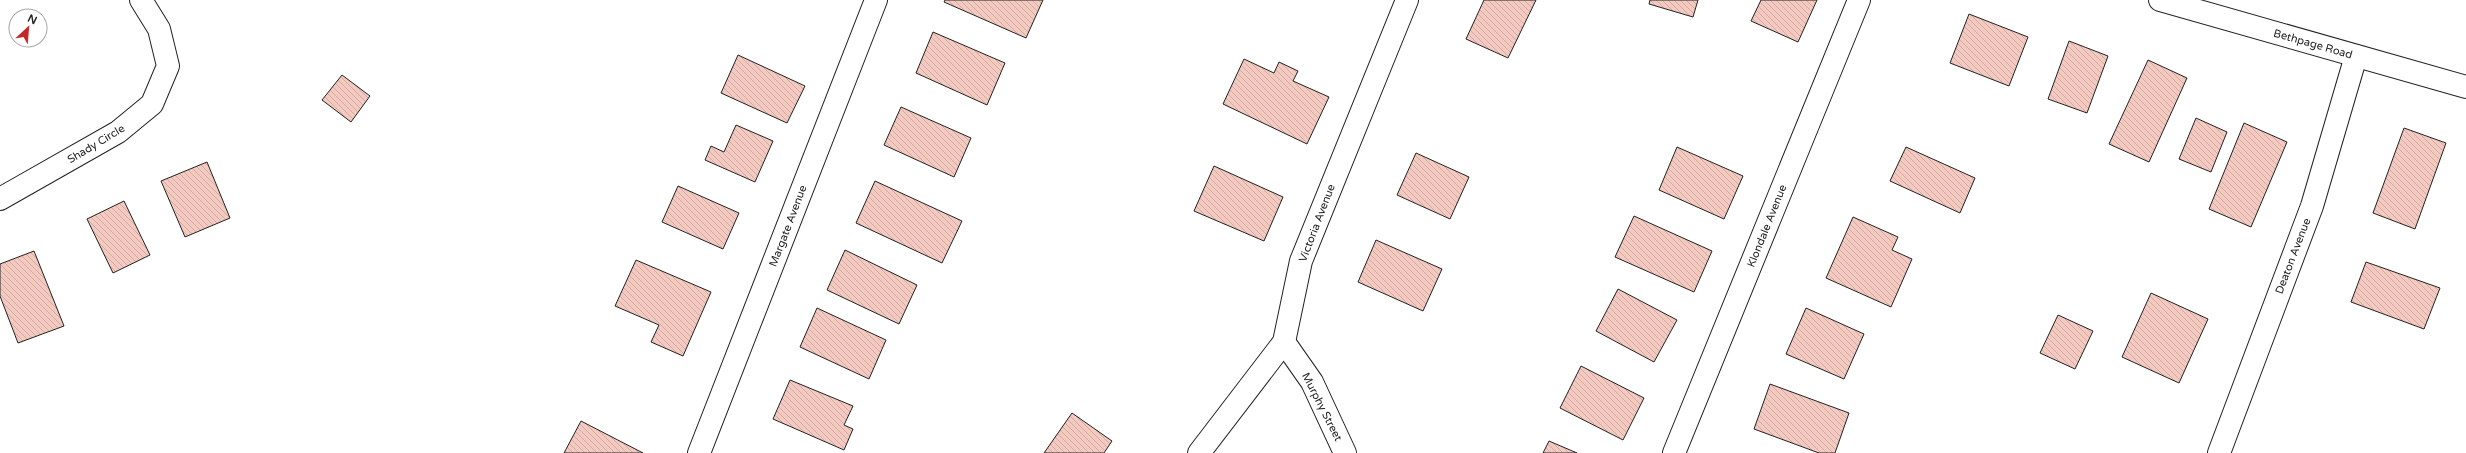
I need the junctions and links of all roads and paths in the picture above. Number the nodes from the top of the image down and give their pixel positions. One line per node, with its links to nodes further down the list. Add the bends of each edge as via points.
1 (141, 0): 8 (street, Shady Circle, via 159,29 168,66 152,104 118,132)
2 (876, 0): 10 (street, Margate Avenue)
3 (1406, 0): 9 (street, Victoria Avenue, via 1301,261)
4 (1859, 0): 13 (street, Klondale Avenue)
5 (2160, 0): 6 (street, Bethpage Road)
6 (2356, 56): 7 (street, Bethpage Road); 14 (street, Deaton Avenue, via 2312,206)
7 (2466, 87)
8 (0, 199)
9 (1284, 342): 11 (street, Victoria Avenue); 12 (street, Murphy Street, via 1312,382)
10 (699, 453)
11 (1199, 453)
12 (1345, 453)
13 (1674, 453)
14 (2219, 453)

